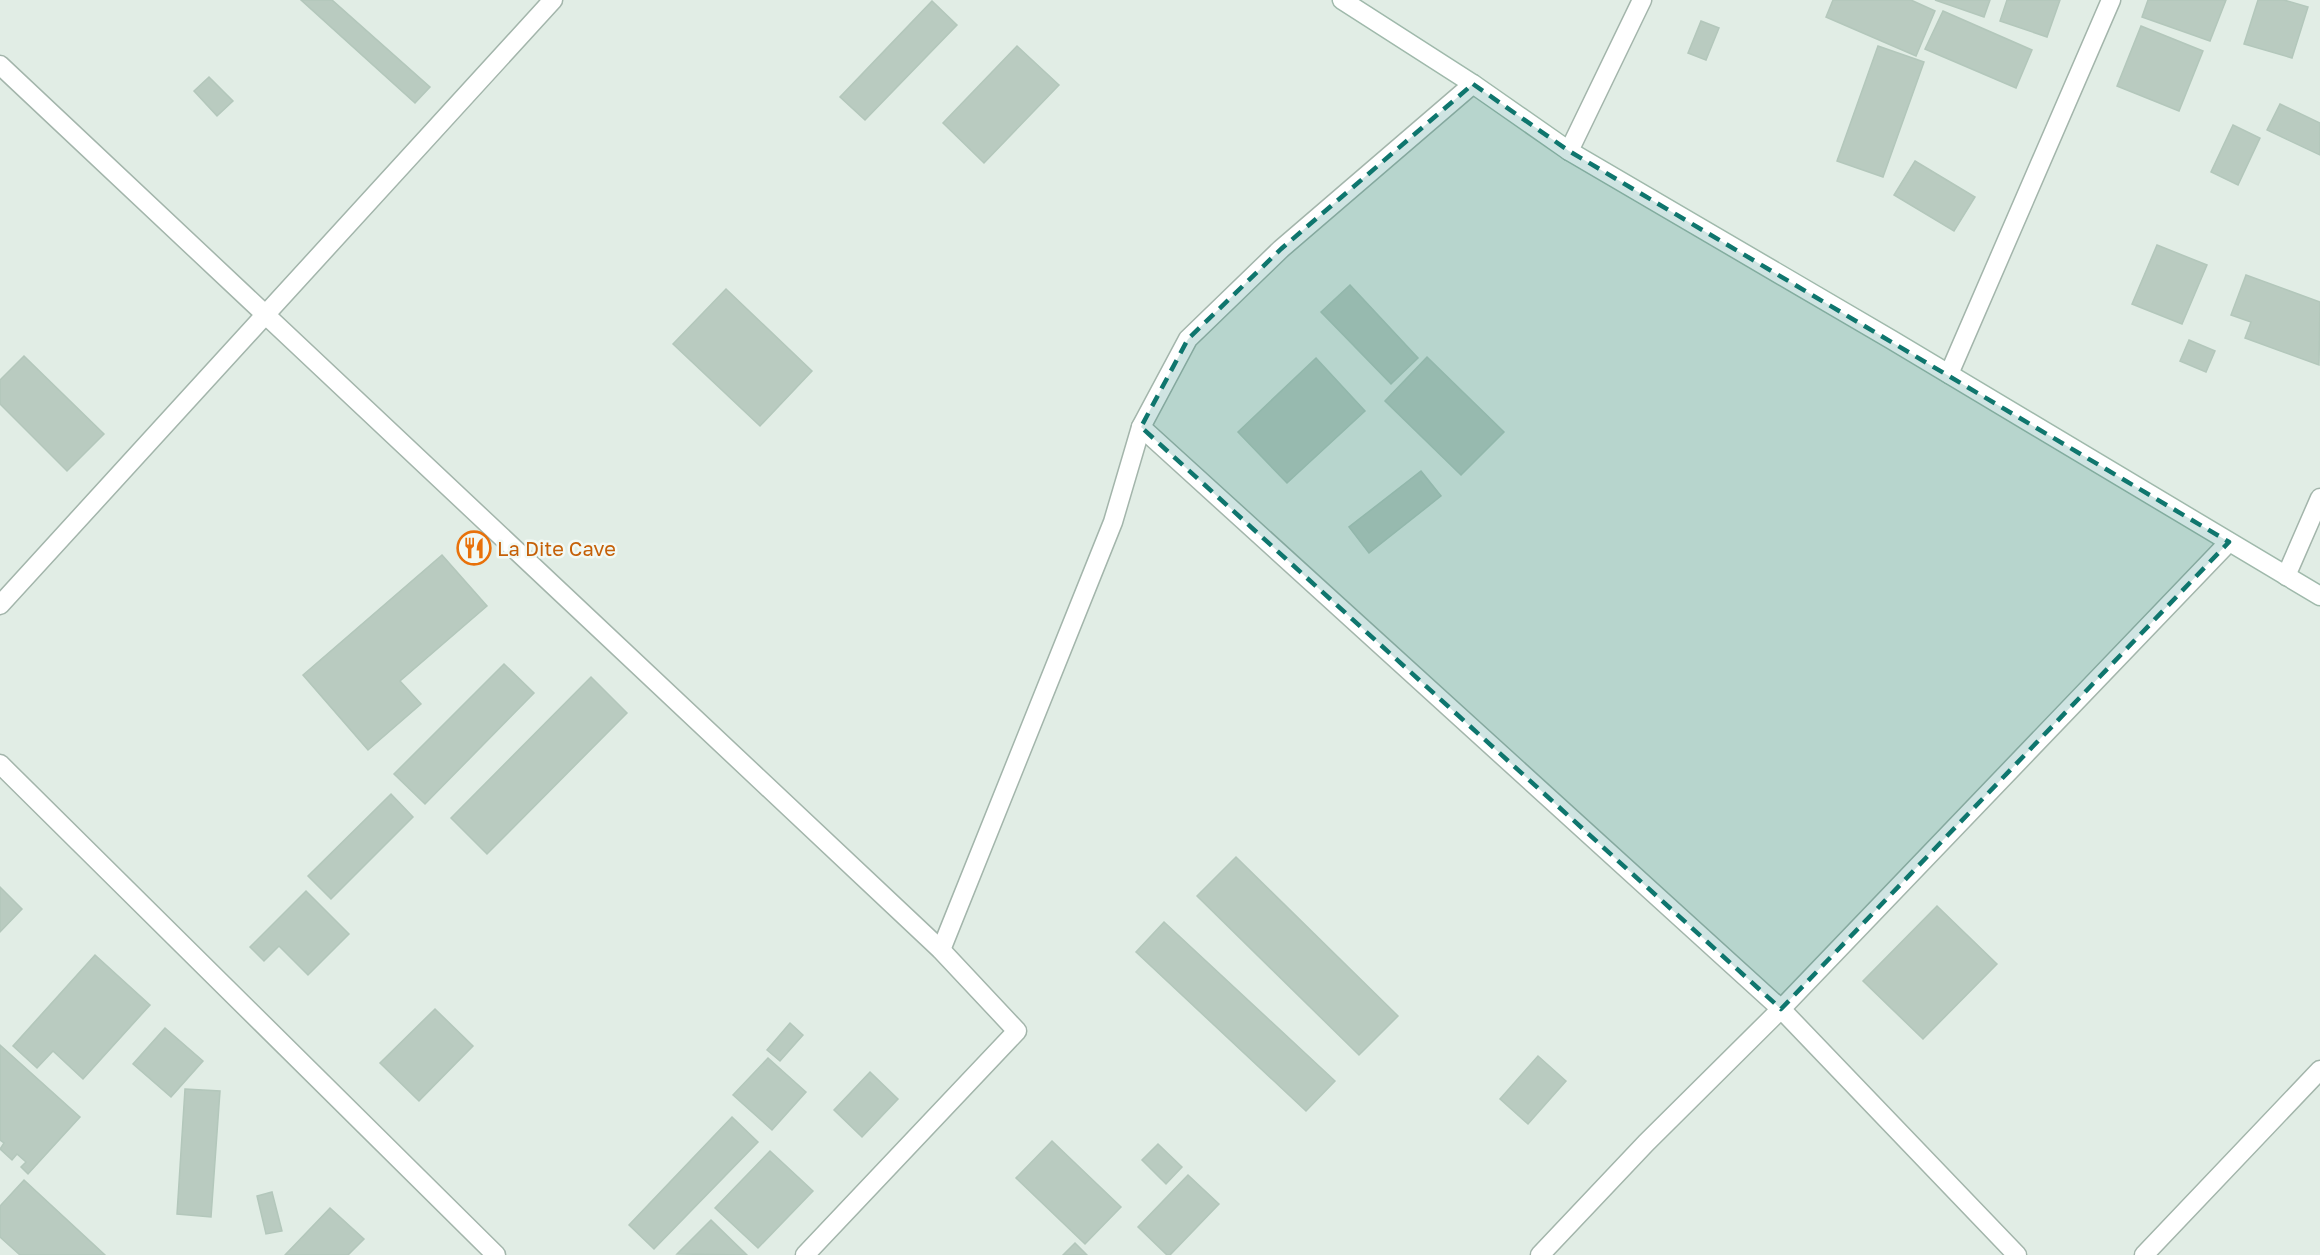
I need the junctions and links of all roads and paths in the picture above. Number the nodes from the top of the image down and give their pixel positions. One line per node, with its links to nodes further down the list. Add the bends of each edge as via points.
1 (553, 0): 8 (street)
2 (1342, 0): 6 (street)
3 (1642, 0): 7 (street)
4 (2111, 0): 9 (street)
5 (0, 65): 8 (street)
6 (1473, 84): 7 (street); 10 (street, via 1281,249 1188,339)
7 (1569, 151): 9 (street)
8 (265, 315): 15 (street); 17 (street)
9 (1949, 374): 12 (street)
10 (1141, 427): 17 (street, via 1113,522); 18 (street)
11 (2320, 498): 13 (street)
12 (2229, 542): 13 (street); 18 (street)
13 (2286, 576): 14 (street)
14 (2320, 596)
15 (0, 605)
16 (0, 764): 20 (street)
17 (941, 950): 21 (street, via 1017,1031)
18 (1781, 1009): 22 (street); 23 (street)
19 (2320, 1070): 24 (street)
20 (496, 1255)
21 (805, 1255)
22 (1539, 1255)
23 (2017, 1255)
24 (2144, 1255)

